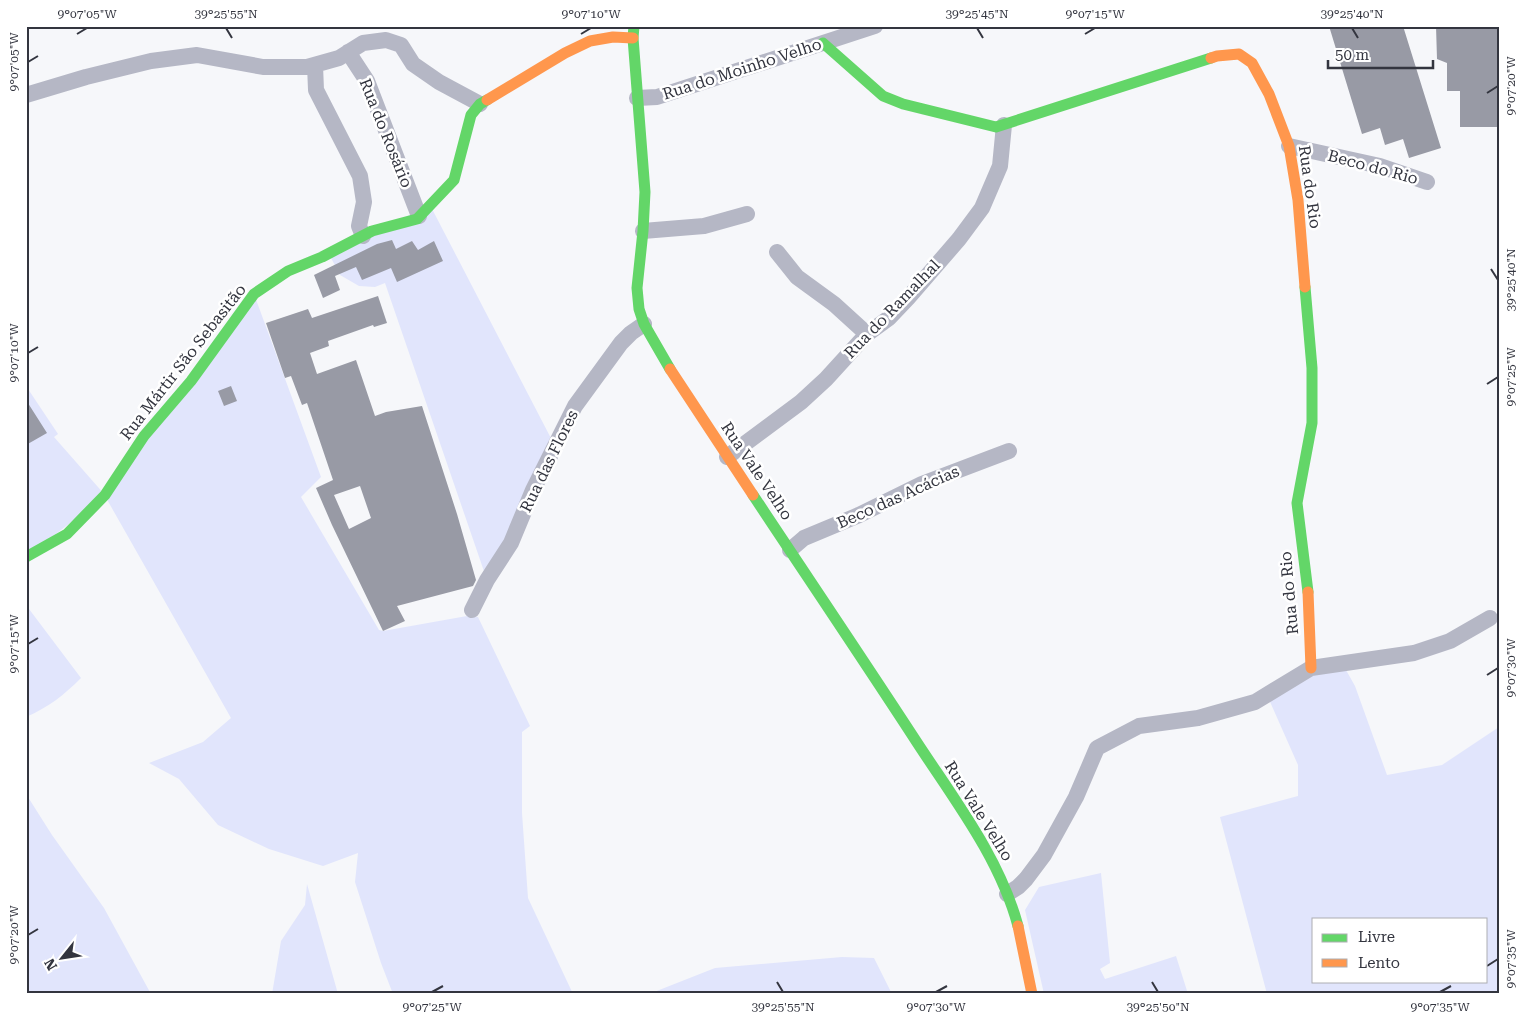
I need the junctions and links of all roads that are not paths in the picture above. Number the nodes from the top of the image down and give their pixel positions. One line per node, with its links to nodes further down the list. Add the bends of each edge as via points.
1 (874, 26): 3 (street, Rua do Moinho Velho)
2 (634, 32): 7 (street, Rua Vale Velho); 8 (street, via 590,41)
3 (823, 43): 7 (street, Rua do Moinho Velho, via 657,97); 9 (street, Rua do Rio, via 884,96 896,102 996,127)
4 (348, 52): 5 (street); 8 (street, via 363,43 386,40 401,44 413,64); 13 (street, Rua do Rosário, via 367,81)
5 (315, 65): 6 (street, via 263,67 197,55 151,61); 15 (street, via 316,90 360,176 364,202 358,226)
6 (26, 95)
7 (637, 98): 14 (street, Rua Vale Velho, via 645,192)
8 (480, 104): 13 (street, Rua Mártir São Sebasitão, via 471,115 454,180)
9 (1004, 125): 10 (street, Rua do Rio, via 1217,56 1239,54 1252,63 1269,94); 18 (street, Rua do Ramalhal, via 1000,166 982,208 908,298)
10 (1289, 146): 11 (street, Beco do Rio, via 1380,166); 25 (street, Rua do Rio, via 1298,200 1312,368 1312,423 1297,503 1308,589)
11 (1427, 182)
12 (746, 214): 14 (street, via 704,226)
13 (419, 216): 15 (street, Rua Mártir São Sebasitão)
14 (643, 231): 17 (street, Rua Vale Velho, via 637,288)
15 (363, 236): 22 (street, Rua Mártir São Sebasitão, via 288,271 254,294 191,381 144,436 105,495 67,534)
16 (777, 252): 18 (street, via 797,277)
17 (644, 324): 20 (street, Rua Vale Velho); 23 (street, Rua das Flores, via 621,343 575,406 511,543)
18 (867, 334): 20 (street, Rua do Ramalhal, via 801,402)
19 (1009, 451): 21 (street, Beco das Acácias, via 922,484 804,538)
20 (727, 457): 21 (street, Rua Vale Velho)
21 (790, 550): 27 (street, Rua Vale Velho, via 976,833)
22 (26, 557)
23 (472, 610)
24 (1490, 618): 25 (street, via 1450,641 1414,653)
25 (1311, 668): 26 (street, via 1255,702 1198,718 1139,726 1097,748 1076,797)
26 (1031, 872): 27 (street); 28 (street)
27 (1001, 878): 28 (street, Rua Vale Velho)
28 (1008, 894): 29 (street, Rua Vale Velho)
29 (1032, 994)

